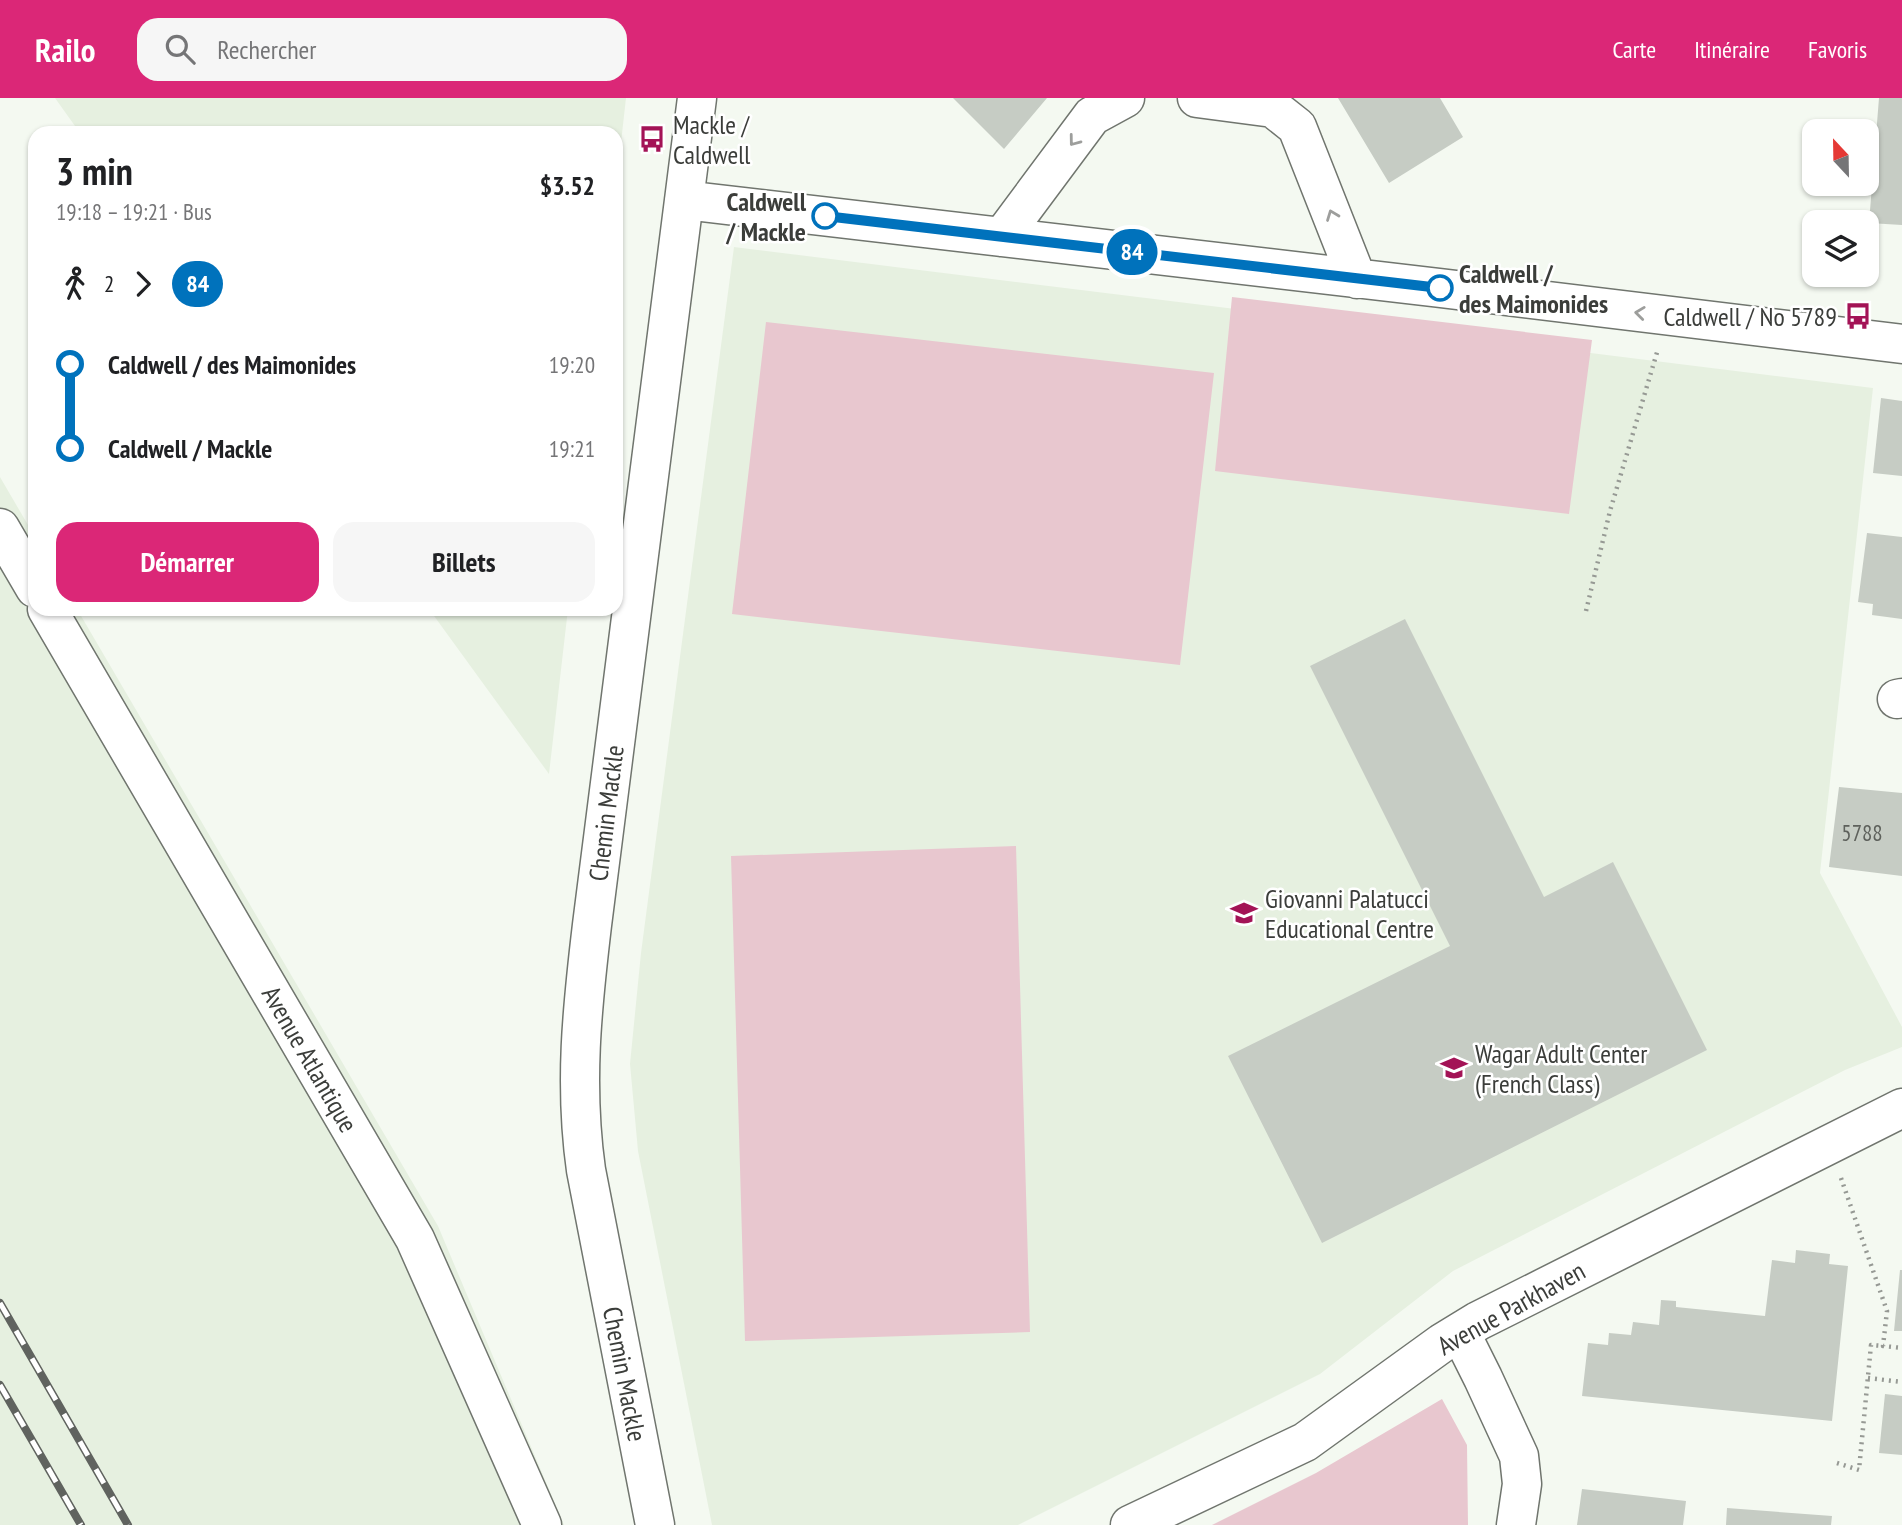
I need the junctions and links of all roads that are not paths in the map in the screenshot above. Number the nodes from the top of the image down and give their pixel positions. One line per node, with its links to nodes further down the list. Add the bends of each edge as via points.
1 (697, 98): 4 (street, Chemin Mackle)
2 (1125, 98): 5 (street, one-way to 5, via 1093,116)
3 (1197, 98): 6 (street, one-way to 3, via 1297,127 1273,108)
4 (684, 200): 5 (street); 14 (street, Chemin Mackle, via 593,912 579,1060 586,1170)
5 (1002, 237): 6 (street)
6 (1357, 279): 7 (street, one-way to 6)
7 (1902, 344)
8 (0, 528): 9 (street)
9 (28, 576)
10 (51, 616): 13 (street, Avenue Atlantique, via 415,1239)
11 (1902, 1108): 12 (street, Avenue Parkhaven)
12 (1460, 1332): 15 (street, Avenue Parkhaven, via 1305,1442); 16 (street, via 1519,1456 1522,1484)
13 (541, 1525)
14 (655, 1525)
15 (1130, 1525)
16 (1517, 1525)

